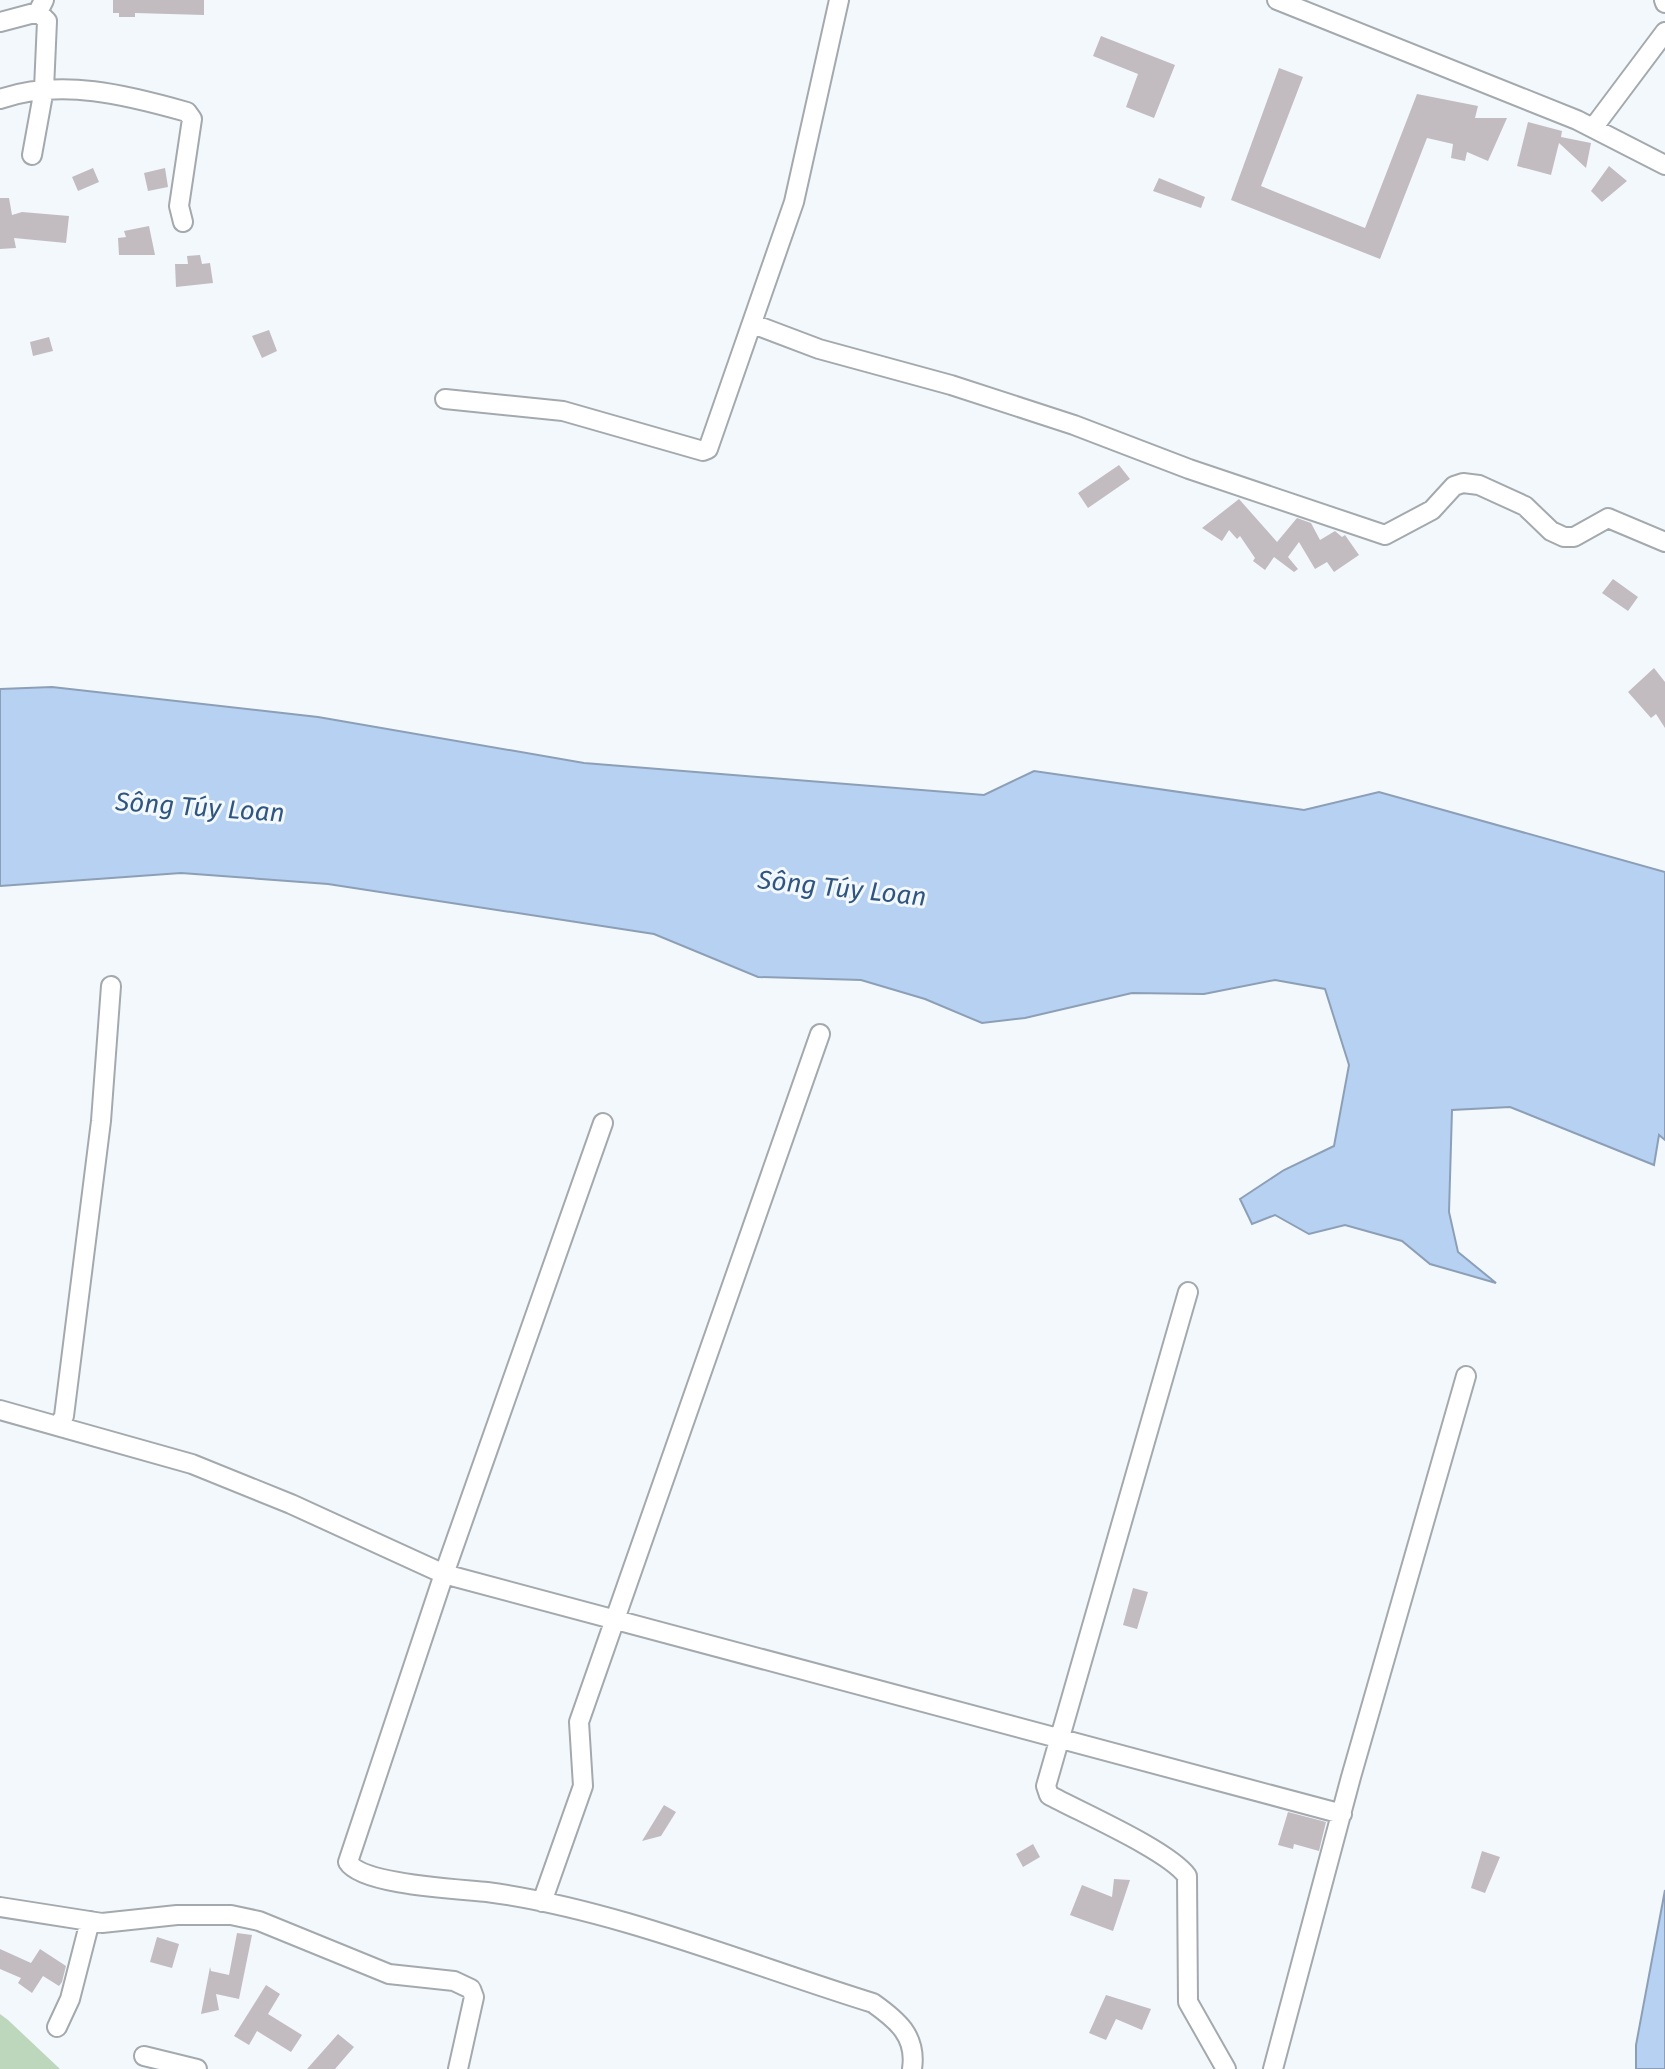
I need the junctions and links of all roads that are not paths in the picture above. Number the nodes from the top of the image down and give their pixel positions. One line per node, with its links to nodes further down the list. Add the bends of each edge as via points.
1 (839, 0): 12 (street, via 794,202)
2 (1277, 0): 8 (street)
3 (41, 6): 4 (street); 6 (street, via 47,21)
4 (0, 22)
5 (1665, 32): 8 (street)
6 (44, 89): 7 (street); 9 (street); 11 (street, via 133,96 191,115 179,206)
7 (0, 99)
8 (1593, 128): 10 (street)
9 (32, 155)
10 (1665, 165)
11 (183, 222)
12 (753, 324): 13 (street, via 711,445 703,451 563,411); 14 (street, via 819,349 1074,425 1385,535 1432,510 1463,483 1525,506 1564,537 1608,518)
13 (445, 399)
14 (1665, 542)
15 (111, 986): 21 (street, via 99,1137)
16 (820, 1034): 23 (street)
17 (603, 1123): 22 (street)
18 (1188, 1292): 24 (street)
19 (1466, 1376): 25 (street)
20 (0, 1410): 21 (street)
21 (59, 1426): 22 (street, via 192,1464)
22 (444, 1574): 23 (street); 26 (street, via 347,1858 349,1866 400,1882)
23 (613, 1622): 24 (street); 26 (street, via 579,1722 583,1786)
24 (1057, 1739): 25 (street); 34 (street, via 1046,1786 1049,1795 1143,1845 1187,1876 1188,2002)
25 (1342, 1814): 35 (street)
26 (542, 1902): 33 (street, via 873,2003 901,2023 914,2057)
27 (0, 1907): 28 (street)
28 (90, 1921): 29 (street, via 70,1999); 32 (street, via 231,1915 259,1921 389,1974 463,1984 474,1997)
29 (57, 2027)
30 (144, 2056): 31 (street)
31 (197, 2069)
32 (458, 2069)
33 (912, 2069)
34 (1226, 2069)
35 (1273, 2069)

